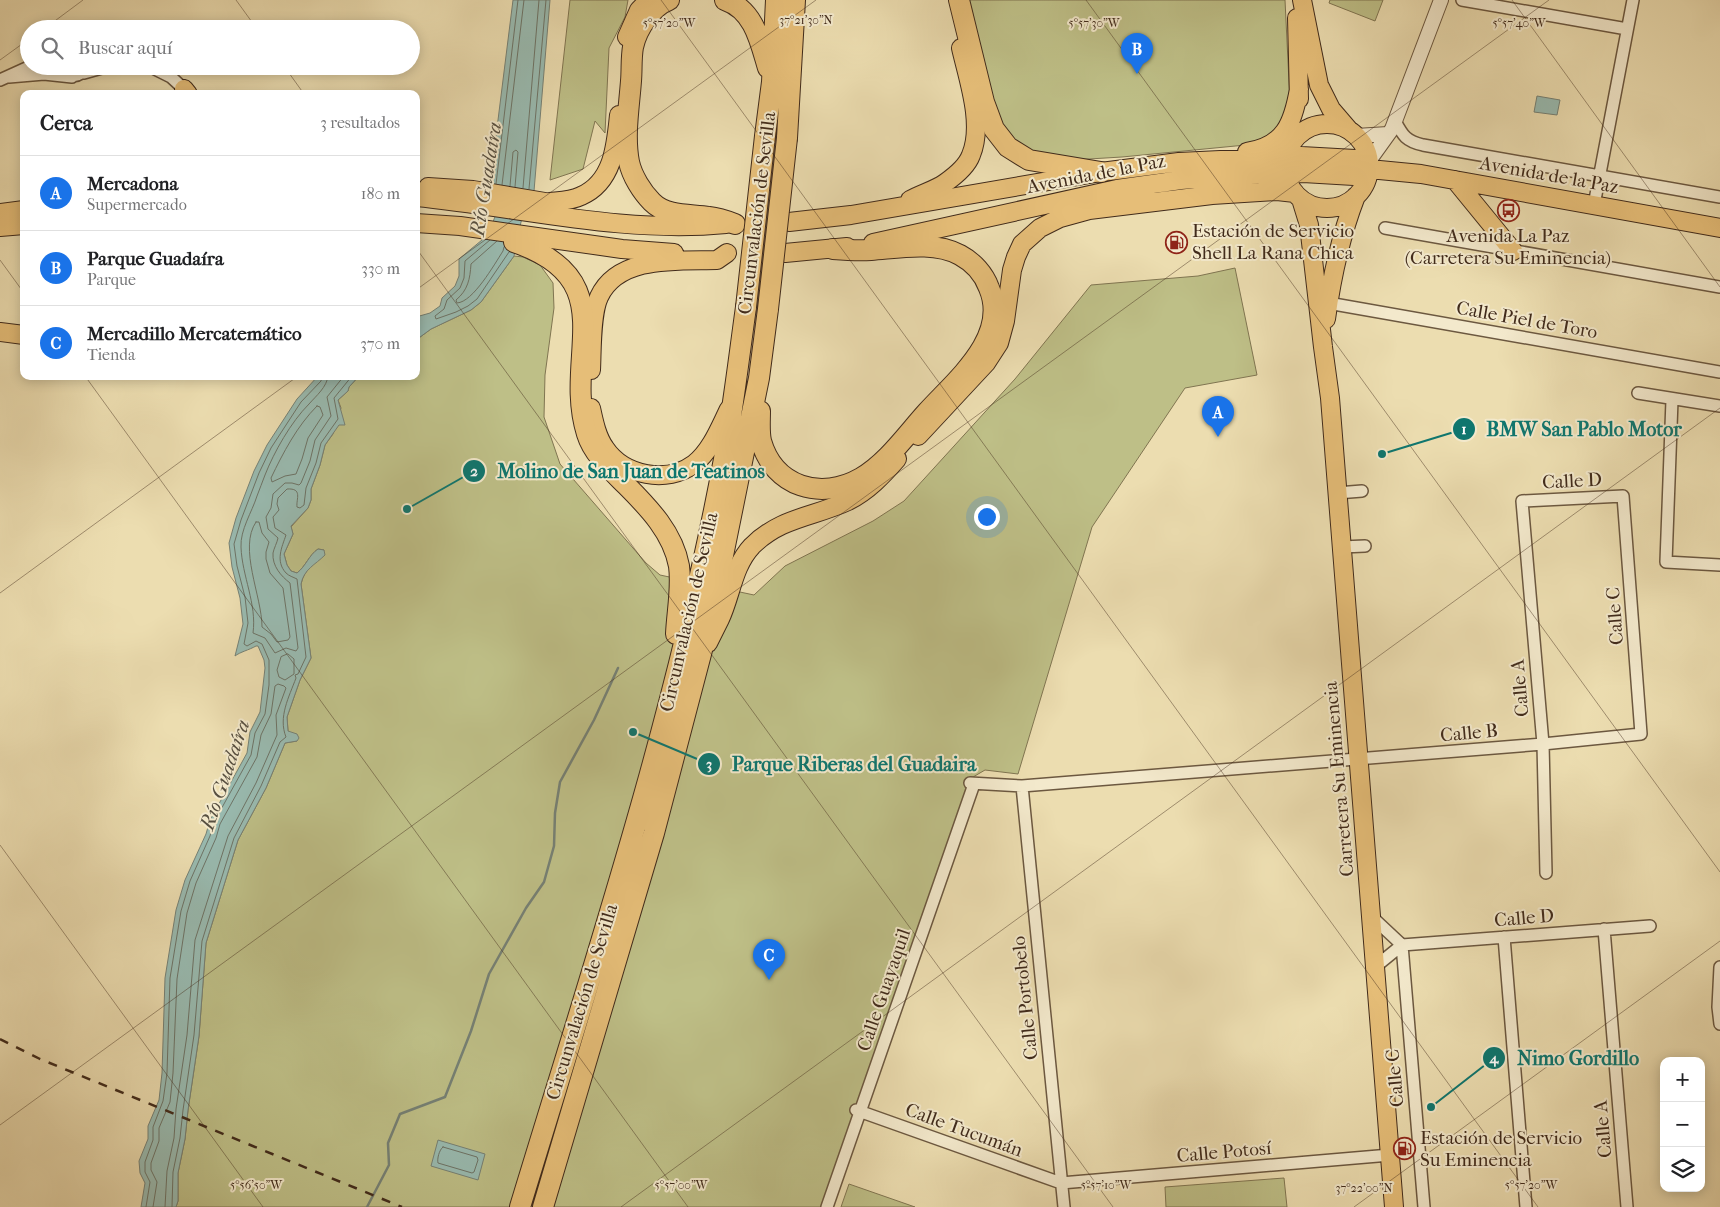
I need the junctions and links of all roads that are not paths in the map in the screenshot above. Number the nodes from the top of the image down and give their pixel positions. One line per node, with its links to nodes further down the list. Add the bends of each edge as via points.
1 (649, 0): 46 (main road, via 639,10 628,33 622,61 616,148 610,167 582,196)
2 (670, 0): 53 (highway, via 649,15 633,47 627,141 629,163 639,186 661,208 672,213 707,216)
3 (725, 0): 24 (highway, via 748,16 758,32)
4 (776, 0): 24 (highway, Circunvalación de Sevilla)
5 (794, 0): 15 (highway, Circunvalación de Sevilla)
6 (804, 0): 15 (main road)
7 (949, 0): 47 (main road, via 975,112 976,134 971,155 961,170 944,184)
8 (959, 0): 34 (highway, via 984,102 994,129 1008,147 1029,160)
9 (1297, 0): 25 (main road)
10 (1302, 0): 28 (main road, via 1319,85 1331,109)
11 (1441, 0): 27 (street)
12 (1462, 0): 14 (street)
13 (1633, 0): 14 (street)
14 (1627, 29): 36 (street)
15 (793, 43): 72 (highway, Circunvalación de Sevilla, bridge, via 787,138)
16 (20, 71): 23 (street)
17 (34, 75): 23 (street)
18 (58, 75): 22 (street)
19 (68, 75): 22 (street)
20 (79, 75): 22 (street)
21 (167, 75): 26 (street)
22 (72, 76)
23 (5, 78)
24 (772, 82): 75 (highway, Circunvalación de Sevilla, bridge)
25 (1299, 89): 30 (main road, via 1300,115); 31 (main road, via 1291,122 1276,141 1253,151)
26 (185, 90)
27 (1395, 121): 29 (street); 36 (street, Avenida de la Paz, via 1411,142)
28 (1353, 133): 29 (street); 30 (main road, via 1336,125 1322,125 1308,129); 33 (main road, via 1362,143)
29 (1388, 134): 33 (street)
30 (1296, 138): 32 (main road)
31 (1198, 160): 32 (main road, Avenida de la Paz); 34 (main road, Avenida de la Paz)
32 (1286, 165): 33 (main road, Avenida de la Paz, via 1355,159); 35 (main road, Avenida de la Paz); 39 (main road, Carretera Su Eminencia)
33 (1369, 165): 37 (main road, Avenida de la Paz); 40 (main road, Carretera Su Eminencia, via 1363,188)
34 (1101, 172): 47 (main road, Avenida de la Paz)
35 (1246, 174): 44 (main road, via 1180,191); 60 (main road, Avenida de la Paz, via 1117,189)
36 (1600, 176): 43 (street, Avenida de la Paz); 45 (street)
37 (1455, 180): 45 (main road, Avenida de la Paz); 58 (main road)
38 (420, 186): 42 (main road)
39 (1298, 196): 40 (main road, via 1314,206 1329,208); 44 (main road, via 1277,191); 70 (main road, Carretera Su Eminencia, via 1309,224)
40 (1356, 196): 67 (main road, Carretera Su Eminencia, via 1337,252)
41 (420, 197): 42 (main road)
42 (472, 197): 46 (main road)
43 (1720, 197)
44 (1149, 203): 49 (main road)
45 (1594, 205): 57 (main road, Avenida de la Paz)
46 (549, 208): 53 (main road, via 680,221 699,227)
47 (892, 208): 51 (main road, Avenida de la Paz)
48 (20, 210): 50 (main road)
49 (1089, 210): 60 (main road, via 916,240); 85 (main road, via 1049,223 1022,244 1012,270 999,343 986,363 887,471 865,491 847,501 796,518 773,530 752,547 738,569 720,619)
50 (0, 213)
51 (789, 222)
52 (420, 224): 59 (main road)
53 (740, 224)
54 (20, 225): 55 (main road)
55 (0, 227)
56 (1385, 228): 58 (street)
57 (1720, 228)
58 (1494, 240): 62 (main road)
59 (528, 243): 63 (main road, via 673,253); 86 (highway, via 563,269 581,298 581,405 588,436 600,458 665,530 674,549 679,568)
60 (873, 243): 61 (main road, Avenida de la Paz)
61 (833, 249): 64 (main road, Avenida de la Paz); 72 (highway, via 923,247 960,255 986,279 992,293 994,308 988,340 975,359 884,459 862,477 829,490 797,484 775,468 760,439)
62 (1513, 251): 66 (street)
63 (726, 253): 65 (main road); 75 (main road, via 717,260 649,263 629,269 608,283 598,298 594,319 590,400 594,426 604,448 620,464 636,472 657,476 694,464 707,451)
64 (786, 253)
65 (762, 254)
66 (1720, 287)
67 (1328, 303): 70 (main road, Carretera Su Eminencia); 71 (street, Calle Piel de Toro)
68 (0, 332): 69 (main road)
69 (20, 334)
70 (1322, 347): 79 (main road, Carretera Su Eminencia, via 1330,398)
71 (1716, 371): 73 (street)
72 (758, 378): 85 (highway, Circunvalación de Sevilla)
73 (1720, 380)
74 (1638, 394): 76 (street)
75 (734, 399): 86 (highway, Circunvalación de Sevilla, via 712,519)
76 (1672, 400): 77 (street); 84 (street, via 1666,562)
77 (1720, 406)
78 (1362, 491): 79 (street)
79 (1337, 493): 83 (main road, Carretera Su Eminencia)
80 (1623, 496): 81 (street, Calle D); 87 (street, Calle C)
81 (1522, 501): 88 (street, Calle A)
82 (1365, 546): 83 (street)
83 (1342, 547): 89 (main road, Carretera Su Eminencia)
84 (1720, 565)
85 (701, 654): 106 (highway, Circunvalación de Sevilla, via 654,833)
86 (674, 679): 105 (highway, Circunvalación de Sevilla, via 648,780)
87 (1641, 734): 88 (street, Calle B)
88 (1543, 744): 89 (street, Calle B); 92 (street, Calle A)
89 (1359, 760): 91 (street, Calle B); 93 (main road, Carretera Su Eminencia)
90 (972, 784): 91 (street, Calle B); 102 (street, Calle Guayaquil)
91 (1022, 786): 104 (street, Calle Portobelo)
92 (1546, 872)
93 (1371, 916): 97 (street); 99 (main road, Carretera Su Eminencia)
94 (1650, 926): 95 (street, Calle D)
95 (1604, 929): 96 (street, Calle D); 112 (street, Calle A)
96 (1504, 937): 97 (street, Calle D); 111 (street)
97 (1402, 945): 99 (street); 110 (street, Calle C)
98 (1720, 967): 100 (street)
99 (1375, 968): 103 (main road, Carretera Su Eminencia)
100 (1719, 1007): 101 (street)
101 (1720, 1024)
102 (858, 1111): 104 (street, Calle Tucumán); 107 (street, Calle Guayaquil)
103 (1390, 1155): 104 (street, Calle Potosí); 109 (main road, Carretera Su Eminencia)
104 (1061, 1183): 108 (street, Calle Portobelo)
105 (520, 1207)
106 (543, 1207)
107 (828, 1207)
108 (1064, 1207)
109 (1394, 1207)
110 (1424, 1207)
111 (1526, 1207)
112 (1627, 1207)

